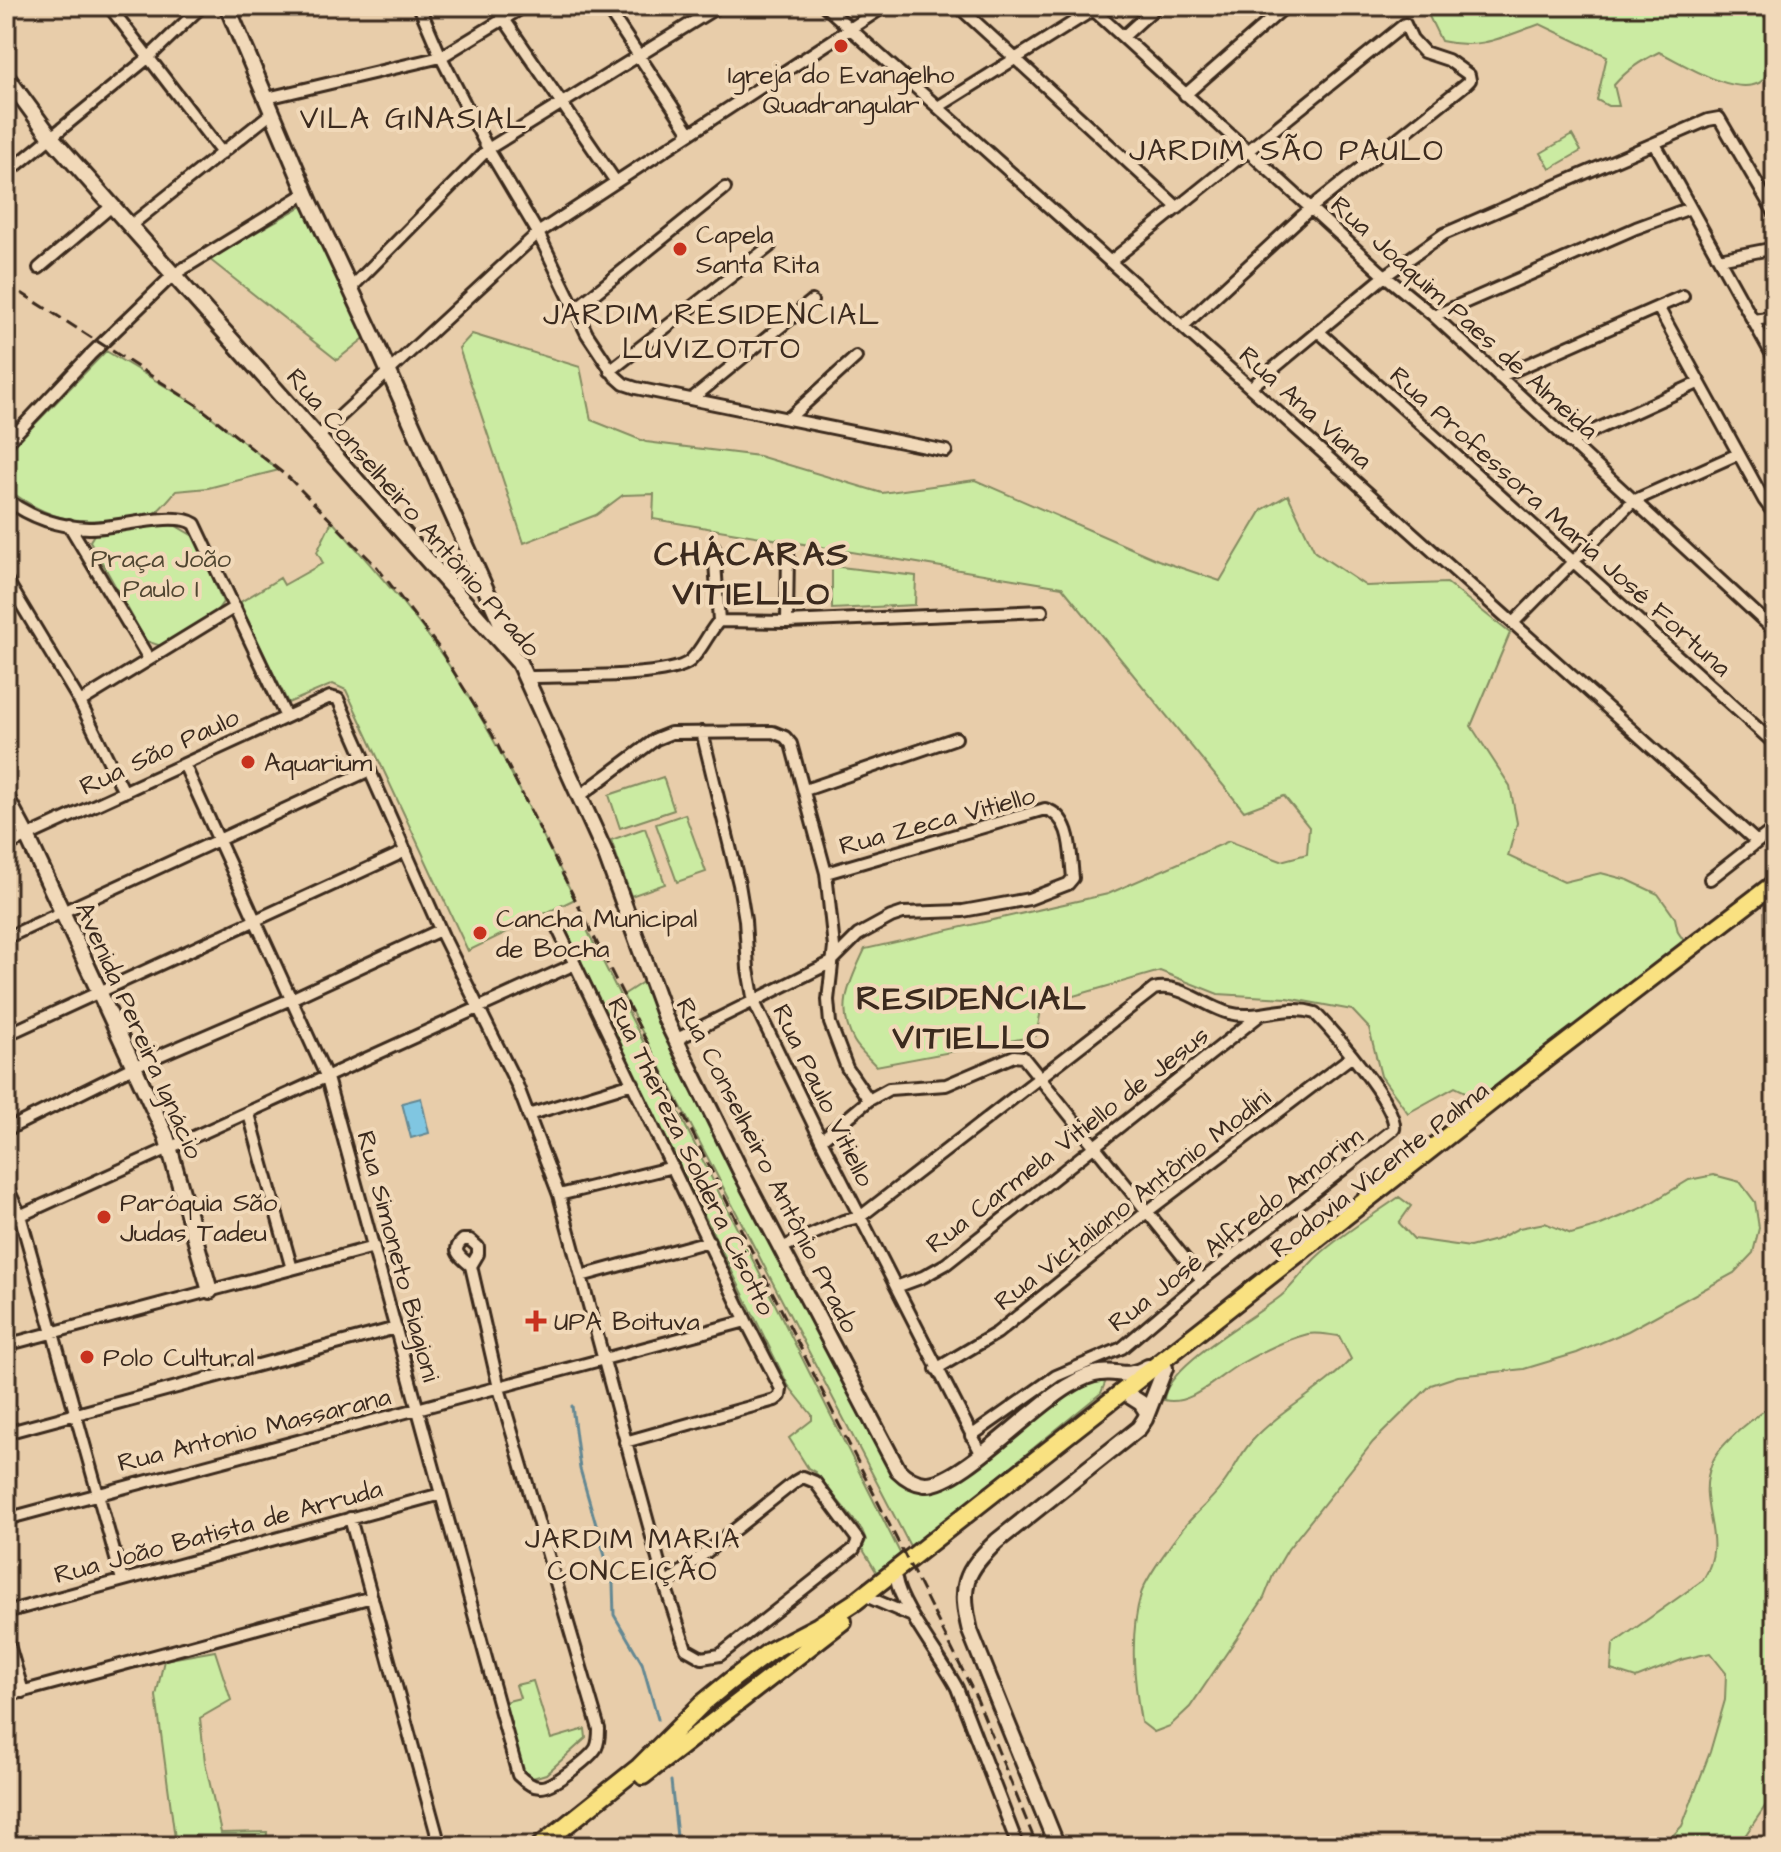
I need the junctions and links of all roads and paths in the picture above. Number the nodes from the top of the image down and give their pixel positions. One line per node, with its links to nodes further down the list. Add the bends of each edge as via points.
1 (109, 6): 21 (street)
2 (202, 6): 21 (street)
3 (227, 6): 25 (main road)
4 (419, 6): 19 (street)
5 (495, 6): 15 (street)
6 (525, 6): 15 (street)
7 (606, 6): 18 (street)
8 (719, 6): 18 (street)
9 (825, 6): 16 (street, Rua Ana Viana)
10 (885, 6): 16 (street)
11 (958, 6): 20 (street)
12 (1157, 6): 17 (street)
13 (1286, 6): 23 (street)
14 (1091, 8): 17 (street, Rua Joaquim Paes de Almeida); 20 (street)
15 (503, 19): 19 (street); 24 (street)
16 (850, 28): 26 (street, Rua Ana Viana); 27 (street)
17 (1123, 37): 23 (street, Rua Joaquim Paes de Almeida)
18 (640, 54): 24 (street); 27 (street)
19 (441, 57): 25 (street); 30 (street)
20 (1016, 57): 26 (street); 39 (street)
21 (148, 58): 28 (street); 32 (street)
22 (6, 76): 28 (main road, Rua Conselheiro Antônio Prado)
23 (1185, 95): 31 (street, Rua Joaquim Paes de Almeida)
24 (561, 102): 30 (street); 34 (street)
25 (270, 105): 32 (street); 36 (main road)
26 (938, 107): 47 (street, Rua Ana Viana)
27 (690, 133): 34 (street)
28 (50, 136): 33 (street); 37 (main road, Rua Conselheiro Antônio Prado)
29 (1655, 144): 40 (street); 41 (street, via 1719,118); 50 (street, via 1444,234)
30 (488, 149): 43 (street); 51 (street)
31 (1249, 151): 38 (street, Rua Joaquim Paes de Almeida); 38 (street, via 1405,24 1424,52 1448,60 1470,78); 39 (street)
32 (222, 153): 42 (street)
33 (6, 174)
34 (616, 182): 43 (street)
35 (725, 188): 55 (street)
36 (306, 193): 49 (street); 51 (main road)
37 (113, 205): 42 (main road, Rua Conselheiro Antônio Prado); 48 (street)
38 (1312, 207): 50 (street, Rua Joaquim Paes de Almeida); 59 (street)
39 (1178, 208): 47 (street)
40 (1690, 208): 46 (street); 56 (street)
41 (1775, 214)
42 (131, 225): 49 (main road, Rua Conselheiro Antônio Prado)
43 (538, 233): 55 (street); 63 (street)
44 (770, 246): 64 (street)
45 (1775, 248): 46 (street)
46 (1719, 259): 58 (street)
47 (1111, 261): 59 (street, Rua Ana Viana)
48 (39, 268)
49 (173, 275): 70 (main road, Rua Conselheiro Antônio Prado); 72 (street)
50 (1385, 276): 56 (street, Rua Joaquim Paes de Almeida); 60 (street)
51 (351, 288): 63 (main road)
52 (1683, 296): 54 (street)
53 (812, 301): 68 (street)
54 (1658, 307): 65 (street); 66 (street)
55 (574, 310): 64 (street)
56 (1434, 316): 65 (street, Rua Joaquim Paes de Almeida)
57 (1775, 317): 58 (street)
58 (1753, 320): 62 (street)
59 (1183, 326): 67 (street, Rua Ana Viana)
60 (1318, 331): 67 (street); 81 (street, Rua Professora Maria José Fortuna)
61 (856, 357): 69 (street)
62 (1775, 360)
63 (388, 371): 70 (street); 84 (main road)
64 (610, 371): 68 (street, via 624,384)
65 (1499, 377): 71 (street, Rua Joaquim Paes de Almeida)
66 (1698, 383): 71 (street); 74 (street)
67 (1251, 387): 89 (street, Rua Ana Viana)
68 (693, 398): 69 (street)
69 (788, 419): 73 (street)
70 (318, 437): 86 (main road, Rua Conselheiro Antônio Prado)
71 (1569, 442): 76 (street, Rua Joaquim Paes de Almeida)
72 (6, 444)
73 (946, 451)
74 (1738, 454): 76 (street); 77 (street)
75 (6, 499): 78 (street, via 41,519)
76 (1633, 501): 81 (street); 90 (street, Rua Joaquim Paes de Almeida)
77 (1775, 515)
78 (69, 525): 83 (street, via 90,529 187,519 199,528); 91 (street)
79 (714, 547): 87 (street)
80 (788, 552): 88 (street)
81 (1572, 561): 89 (street); 98 (street, Rua Professora Maria José Fortuna)
82 (6, 579): 94 (street)
83 (235, 607): 91 (street); 95 (street)
84 (495, 609): 86 (main road); 92 (main road)
85 (1042, 611): 88 (street)
86 (482, 621): 92 (main road, Rua Conselheiro Antônio Prado)
87 (719, 621): 88 (street); 93 (street, via 693,659 678,669)
88 (787, 622)
89 (1513, 623): 108 (street, Rua Ana Viana)
90 (1775, 631)
91 (149, 659): 94 (street)
92 (519, 663): 93 (main road, Rua Conselheiro Antônio Prado)
93 (525, 677): 103 (main road, Rua Conselheiro Antônio Prado)
94 (80, 702): 102 (street)
95 (286, 717): 99 (street, Rua São Paulo); 100 (street, Rua São Paulo, via 337,698)
96 (702, 732): 101 (street, via 773,732 785,737 796,754); 103 (street, via 656,739); 123 (street, Rua Paulo Vitiello, via 739,884)
97 (956, 738): 101 (street)
98 (1775, 744)
99 (184, 764): 102 (street, Rua São Paulo); 107 (street, Rua Simoneto Biagioni)
100 (370, 770): 107 (street); 110 (street)
101 (805, 790): 111 (street)
102 (124, 792): 106 (street, Rua São Paulo)
103 (581, 795): 127 (main road, Rua Conselheiro Antônio Prado)
104 (6, 797): 106 (main road, Avenida Pereira Ignácio)
105 (1775, 828): 108 (street)
106 (27, 836): 109 (street, Rua São Paulo); 114 (main road, Avenida Pereira Ignácio)
107 (218, 840): 114 (street); 115 (street, Rua Simoneto Biagioni)
108 (1757, 842): 112 (street)
109 (6, 846)
110 (406, 851): 115 (street); 117 (street)
111 (826, 873): 119 (street, via 834,947); 119 (street, Rua Zeca Vitiello, via 1042,809 1058,815 1067,831 1073,876 1068,884 1029,899 891,917 858,935)
112 (1710, 879)
113 (1775, 886): 161 (main road, Rodovia Vicente Palma, via 1475,1126)
114 (63, 912): 118 (street); 121 (main road, Avenida Pereira Ignácio)
115 (255, 920): 121 (street); 122 (street, Rua Simoneto Biagioni)
116 (558, 929): 120 (street, Rua Thereza Soldera Cisotto)
117 (440, 930): 122 (street); 124 (street)
118 (6, 938)
119 (830, 963): 123 (street); 133 (street, via 830,1023 847,1068)
120 (575, 964): 124 (street); 132 (street, Rua Thereza Soldera Cisotto)
121 (100, 992): 126 (street); 129 (main road, Avenida Pereira Ignácio)
122 (291, 999): 129 (street); 130 (street, Rua Simoneto Biagioni)
123 (754, 1002): 127 (street); 137 (street, Rua Paulo Vitiello)
124 (478, 1008): 130 (street); 135 (street)
125 (1260, 1015): 128 (street, via 1290,1009 1315,1013); 131 (street, via 1229,1013 1174,988 1154,989); 138 (street, Rua Carmela Vitiello de Jesus)
126 (6, 1035)
127 (675, 1040): 149 (main road, Rua Conselheiro Antônio Prado)
128 (1351, 1057): 143 (street, Rua Victaliano Antônio Modini); 153 (street, Rua José Alfredo Amorim, via 1385,1099 1394,1129)
129 (135, 1066): 136 (street); 139 (main road, Avenida Pereira Ignácio)
130 (327, 1078): 134 (street); 148 (street, Rua Simoneto Biagioni)
131 (1041, 1078): 133 (street, via 1023,1057 1014,1056 946,1085 889,1089); 138 (street); 145 (street)
132 (633, 1083): 135 (street); 140 (street, Rua Thereza Soldera Cisotto)
133 (869, 1100): 137 (street)
134 (249, 1114): 139 (street); 151 (street)
135 (528, 1115): 142 (street)
136 (6, 1130)
137 (821, 1140): 145 (street, Rua Paulo Vitiello)
138 (1095, 1145): 143 (street); 154 (street, Rua Carmela Vitiello de Jesus, via 946,1264)
139 (170, 1147): 144 (street); 155 (main road, Avenida Pereira Ignácio)
140 (673, 1167): 142 (street); 147 (street, Rua Thereza Soldera Cisotto)
141 (6, 1185): 144 (street)
142 (559, 1195): 152 (street)
143 (1148, 1211): 153 (street); 162 (street, Rua Victaliano Antônio Modini, via 997,1333)
144 (20, 1215): 146 (street); 158 (street)
145 (860, 1217): 149 (street); 154 (street, Rua Paulo Vitiello)
146 (6, 1222)
147 (709, 1241): 152 (street); 156 (street, Rua Thereza Soldera Cisotto)
148 (374, 1247): 151 (street); 157 (street, Rua Simoneto Biagioni)
149 (781, 1248): 172 (main road, Rua Conselheiro Antônio Prado, via 898,1470 914,1481 934,1483)
150 (471, 1266): 164 (street)
151 (292, 1269): 155 (street)
152 (581, 1276): 160 (street)
153 (1202, 1280): 170 (street, Rua José Alfredo Amorim, via 1122,1348 1056,1376)
154 (896, 1287): 162 (street, Rua Paulo Vitiello)
155 (210, 1291): 158 (street)
156 (746, 1321): 160 (street, Rua Antonio Massarana); 171 (street, Rua Thereza Soldera Cisotto, via 781,1395)
157 (396, 1328): 166 (street, Rua Simoneto Biagioni); 168 (street)
158 (54, 1333): 159 (street); 168 (street)
159 (6, 1345)
160 (604, 1360): 164 (street, Rua Antonio Massarana); 171 (street)
161 (1167, 1361): 163 (main road, Rua Conselheiro Antônio Prado, via 1132,1375); 165 (main road, Rodovia Vicente Palma); 167 (main road)
162 (936, 1369): 170 (street, Rua Paulo Vitiello)
163 (1102, 1373): 165 (main road, via 1118,1381); 172 (main road, Rua Conselheiro Antônio Prado, via 1060,1390)
164 (499, 1388): 166 (street, Rua Antonio Massarana); 174 (street, Rua Simoneto Biagioni, via 599,1736 594,1751 553,1784 538,1787 519,1777)
165 (1126, 1394): 167 (main road); 177 (main road, Rodovia Vicente Palma)
166 (418, 1410): 173 (street, Rua Antonio Massarana); 174 (street, Rua Simoneto Biagioni)
167 (1147, 1412): 193 (main road, via 1126,1440 997,1541 976,1561 965,1585 970,1631)
168 (76, 1414): 169 (street); 173 (street)
169 (6, 1433)
170 (971, 1436): 172 (street, Rua Paulo Vitiello)
171 (625, 1442): 179 (street)
172 (981, 1453)
173 (98, 1493): 176 (street, Rua Antonio Massarana); 178 (street)
174 (441, 1494): 175 (street, Rua João Batista de Arruda)
175 (350, 1518): 178 (street, Rua João Batista de Arruda); 181 (street)
176 (6, 1519)
177 (897, 1573): 180 (main road, Rodovia Vicente Palma); 183 (street, via 899,1596)
178 (122, 1580): 182 (street, Rua João Batista de Arruda)
179 (665, 1585): 179 (street, via 805,1477 815,1482 858,1541 720,1655 702,1658 688,1651)
180 (875, 1591): 183 (street); 185 (main road, via 770,1651); 188 (main road)
181 (372, 1597): 186 (street); 189 (street)
182 (6, 1612)
183 (914, 1617): 192 (street, via 957,1688)
184 (6, 1635): 186 (street)
185 (730, 1681): 188 (main road, via 730,1698); 190 (main road, via 639,1767)
186 (23, 1692): 187 (street)
187 (6, 1696)
188 (745, 1697): 191 (main road)
189 (440, 1846)
190 (540, 1846)
191 (553, 1846)
192 (1018, 1846)
193 (1057, 1846)

